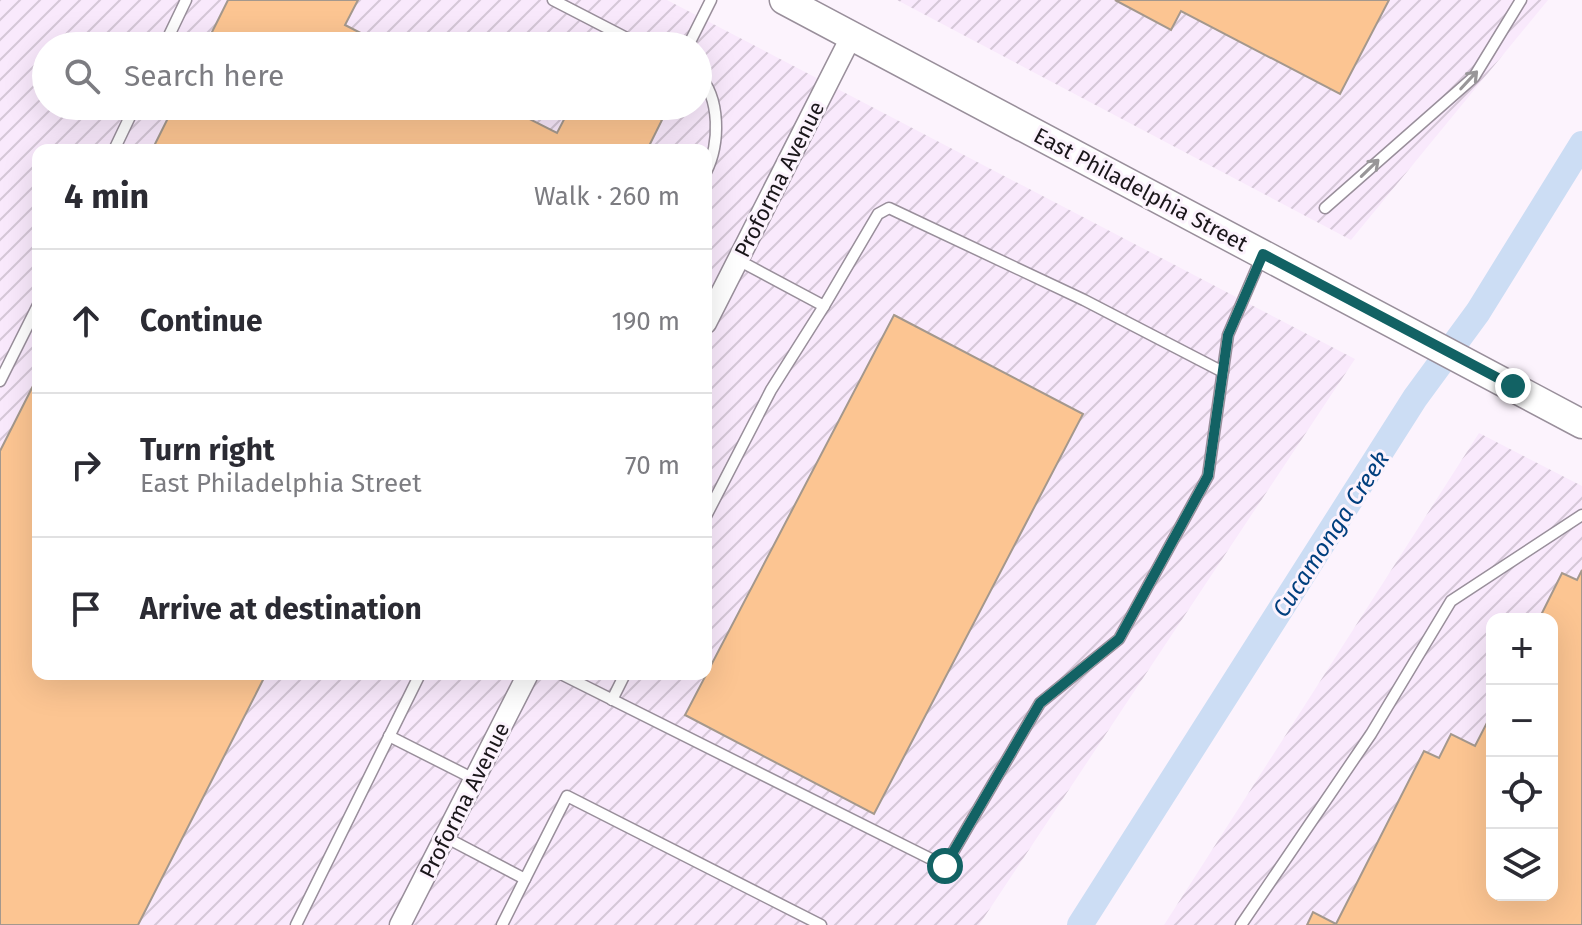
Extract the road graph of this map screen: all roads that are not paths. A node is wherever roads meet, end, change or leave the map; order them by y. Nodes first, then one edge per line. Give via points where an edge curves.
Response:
1 (186, 0) edge
2 (553, 0) edge
3 (711, 0) edge
4 (784, 0) edge
5 (1521, 0) edge
6 (171, 32) edge
7 (615, 32) edge
8 (695, 32) edge
9 (852, 35) junction
10 (712, 103) edge
11 (128, 120) edge
12 (117, 144) edge
13 (712, 161) edge
14 (1325, 208) dead end
15 (1263, 254) junction
16 (738, 260) junction
17 (824, 306) junction
18 (712, 311) edge
19 (32, 317) edge
20 (1223, 372) junction
21 (0, 381) edge
22 (1582, 424) edge
23 (712, 504) edge
24 (1582, 515) edge
25 (417, 680) edge
26 (525, 680) edge
27 (573, 680) edge
28 (622, 680) edge
29 (612, 700) junction
30 (389, 736) junction
31 (474, 779) junction
32 (445, 837) junction
33 (525, 879) junction
34 (296, 925) edge
35 (400, 925) edge
36 (502, 925) edge
37 (821, 925) edge
38 (1241, 925) edge

1 - 6 lane
2 - 7 lane
3 - 8 lane
4 - 9 street, East Philadelphia Street
14 -> 5 lane via 1474,77
9 - 15 street, East Philadelphia Street
9 - 16 street, Proforma Avenue
10 - 13 lane
11 - 12 lane
15 - 20 lane via 1228,335
15 - 22 street, East Philadelphia Street
16 - 17 lane
16 - 18 street, Proforma Avenue
17 - 20 lane via 878,214 889,208
17 - 23 lane via 771,390
19 - 21 lane
20 - 29 lane via 1208,476 1119,639 1040,703 945,866
24 - 38 lane via 1451,601 1371,734
25 - 30 lane
26 - 31 street, Proforma Avenue
27 - 29 lane
28 - 29 lane
30 - 31 lane
30 - 34 lane
31 - 32 street, Proforma Avenue
32 - 33 lane
32 - 35 street, Proforma Avenue
33 - 36 lane
33 - 37 lane via 567,796

